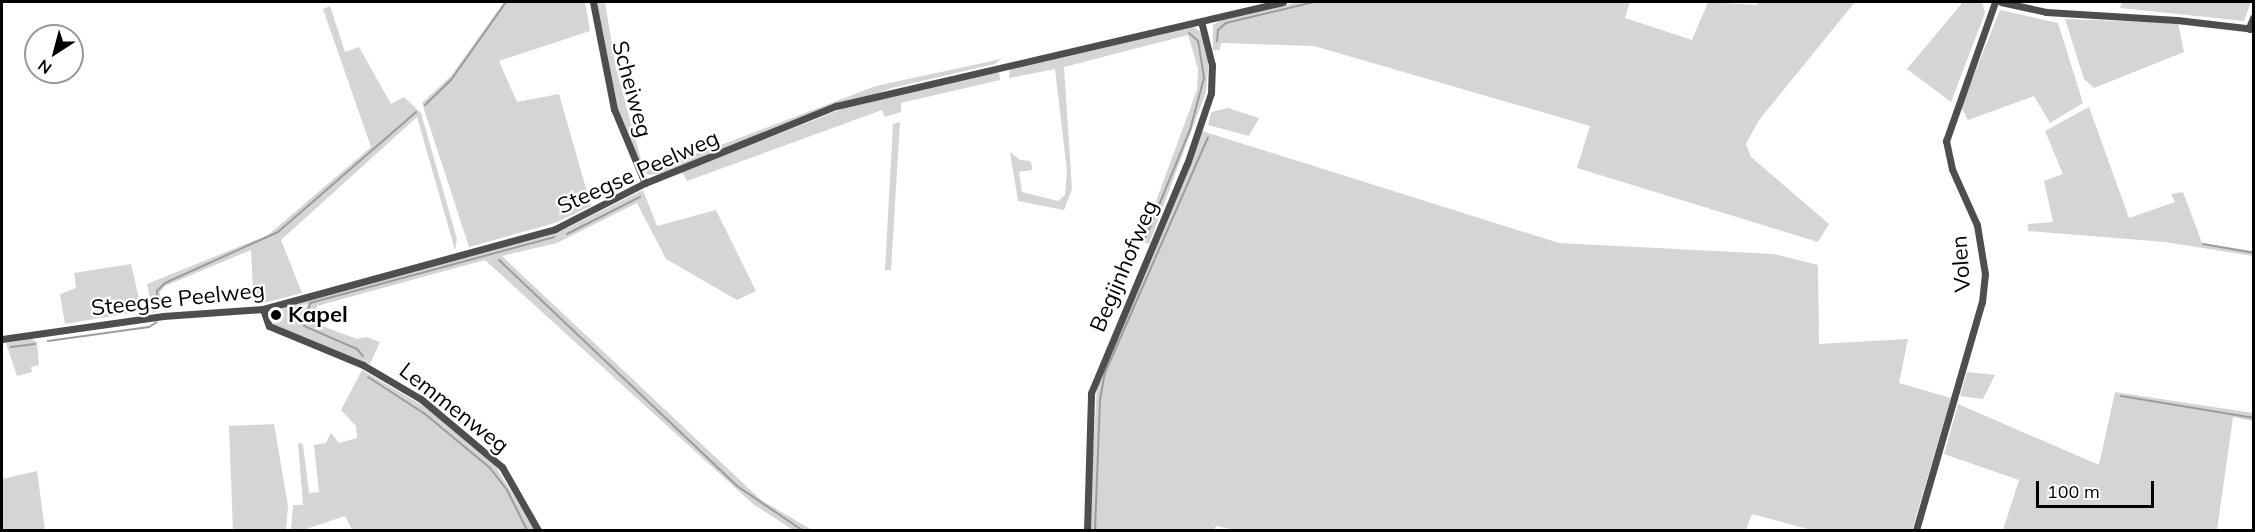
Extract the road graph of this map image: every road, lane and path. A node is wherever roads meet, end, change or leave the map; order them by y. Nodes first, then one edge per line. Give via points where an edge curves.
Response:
1 (593, 2) edge
2 (1283, 2) edge
3 (1995, 2) edge
4 (2001, 2) edge
5 (2253, 18) edge
6 (1201, 21) junction
7 (2252, 29) edge
8 (645, 183) junction
9 (263, 309) junction
10 (2, 339) edge
11 (538, 531) edge
12 (1088, 531) edge
13 (1916, 531) edge

1 - 8 street, Scheiweg via 614,109
2 - 6 street, Steegse Peelweg
3 - 13 street, Volen via 1946,141 1952,169 1977,225 1985,274 1982,302
4 - 7 street via 2046,12
5 - 7 street
6 - 8 street, Steegse Peelweg via 837,106
6 - 12 street, Begijnhofweg via 1212,65 1212,93 1187,164 1091,393
8 - 9 street, Steegse Peelweg via 555,229
9 - 10 street, Steegse Peelweg via 163,316
9 - 11 street, Lemmenweg via 269,326 363,365 421,399 502,468

